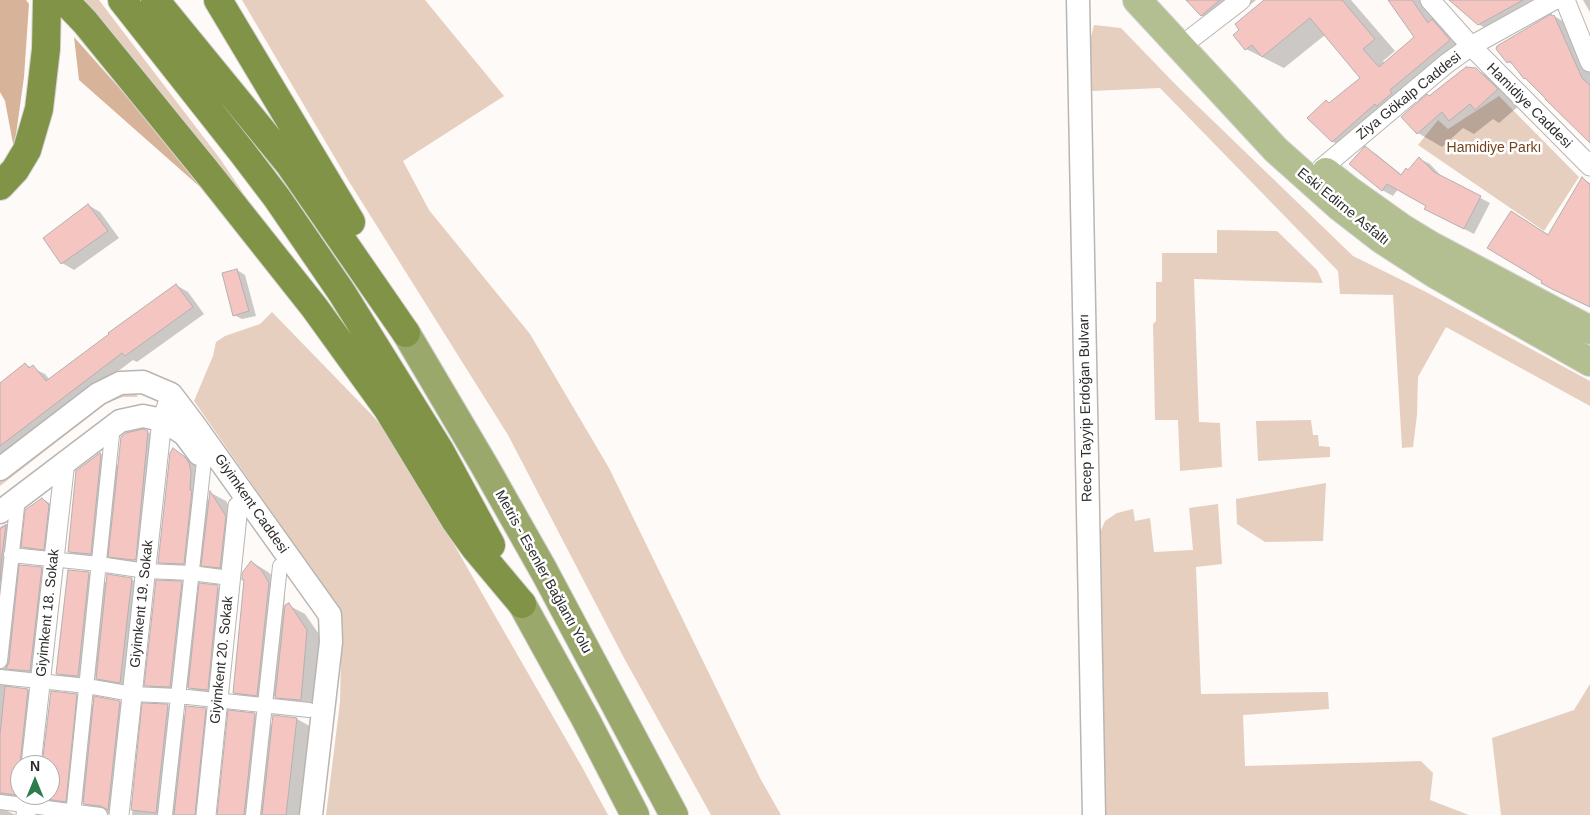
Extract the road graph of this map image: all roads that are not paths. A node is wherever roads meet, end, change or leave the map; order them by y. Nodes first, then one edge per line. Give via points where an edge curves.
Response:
1 (47, 0) edge
2 (64, 0) edge
3 (122, 0) edge
4 (155, 0) edge
5 (180, 0) edge
6 (218, 0) edge
7 (1137, 0) edge
8 (1158, 0) edge
9 (1241, 0) edge
10 (1430, 0) edge
11 (1554, 0) edge
12 (1565, 0) edge
13 (1083, 6) edge
14 (1193, 37) junction
15 (1470, 46) junction
16 (1590, 62) edge
17 (290, 165) junction
18 (1590, 166) edge
19 (1322, 168) junction
20 (0, 186) edge
21 (1551, 311) junction
22 (1518, 321) junction
23 (1590, 330) edge
24 (406, 332) junction
25 (1590, 362) edge
26 (171, 394) junction
27 (162, 420) junction
28 (114, 425) junction
29 (65, 461) junction
30 (204, 461) junction
31 (0, 469) edge
32 (18, 498) junction
33 (238, 506) junction
34 (0, 512) edge
35 (11, 555) junction
36 (54, 559) junction
37 (99, 564) junction
38 (280, 566) junction
39 (146, 571) junction
40 (191, 573) junction
41 (230, 578) junction
42 (522, 604) junction
43 (0, 661) edge
44 (0, 677) edge
45 (40, 681) junction
46 (87, 686) junction
47 (132, 694) junction
48 (178, 696) junction
49 (218, 700) junction
50 (265, 706) junction
51 (309, 710) junction
52 (32, 755) edge
53 (27, 805) edge
54 (74, 813) edge
55 (100, 815) edge
56 (119, 815) edge
57 (165, 815) edge
58 (206, 815) edge
59 (254, 815) edge
60 (298, 815) edge
61 (311, 815) edge
62 (636, 815) edge
63 (674, 815) edge
64 (1094, 815) edge

1 - 20 highway via 46,49 39,109 27,150
2 - 42 highway via 320,315 387,408 455,520
3 - 42 highway via 242,152 342,293 440,451
4 - 17 highway
5 - 17 highway via 260,113
6 - 24 highway via 372,256
7 - 22 main road, Eski Edirne Asfaltı via 1276,150 1341,208 1428,270
8 - 14 main road, Eski Edirne Asfaltı
9 - 14 street
10 - 15 street, Hamidiye Caddesi
11 - 15 street, Ziya Gökalp Caddesi
12 - 16 street
13 - 64 street, Recep Tayyip Erdoğan Bulvarı
14 - 19 main road, Eski Edirne Asfaltı
15 - 18 street, Hamidiye Caddesi
15 - 19 street, Ziya Gökalp Caddesi
17 - 24 highway
19 - 21 main road, Eski Edirne Asfaltı via 1402,228
21 - 22 main road via 1551,318 1543,325
21 - 23 main road, Eski Edirne Asfaltı
22 - 25 main road, Eski Edirne Asfaltı
24 - 63 highway, Metris - Esenler Bağlantı Yolu via 544,571
26 - 27 street, Giyimkent 19. Sokak
26 - 31 street, Giyimkent Caddesi via 142,382 120,383 98,394
26 - 61 street, Giyimkent Caddesi via 330,615 331,642
27 - 28 street, Giyimkent Caddesi via 142,416
27 - 30 street, Giyimkent Caddesi via 184,434
27 - 39 street, Giyimkent 19. Sokak
28 - 29 street, Giyimkent Caddesi
28 - 37 street
29 - 32 street, Giyimkent Caddesi
29 - 36 street, Giyimkent 18. Sokak
30 - 33 street, Giyimkent Caddesi
30 - 40 street
32 - 34 street, Giyimkent Caddesi
32 - 35 street
33 - 38 street, Giyimkent Caddesi
33 - 41 street, Giyimkent 20. Sokak
35 - 36 street
35 - 43 street
36 - 37 street
36 - 45 street, Giyimkent 18. Sokak
37 - 39 street
37 - 46 street
38 - 50 street
38 - 51 street, Giyimkent Caddesi via 316,622
39 - 40 street
39 - 47 street, Giyimkent 19. Sokak
40 - 41 street
40 - 48 street
41 - 49 street, Giyimkent 20. Sokak
42 - 62 highway
44 - 45 street
45 - 46 street
45 - 52 street, Giyimkent 18. Sokak
46 - 47 street
46 - 54 street
47 - 48 street
47 - 56 street, Giyimkent 19. Sokak
48 - 49 street
48 - 57 street
49 - 50 street
49 - 58 street, Giyimkent 20. Sokak
50 - 51 street
50 - 59 street
51 - 60 street, Giyimkent Caddesi
53 - 54 street
54 - 55 street

